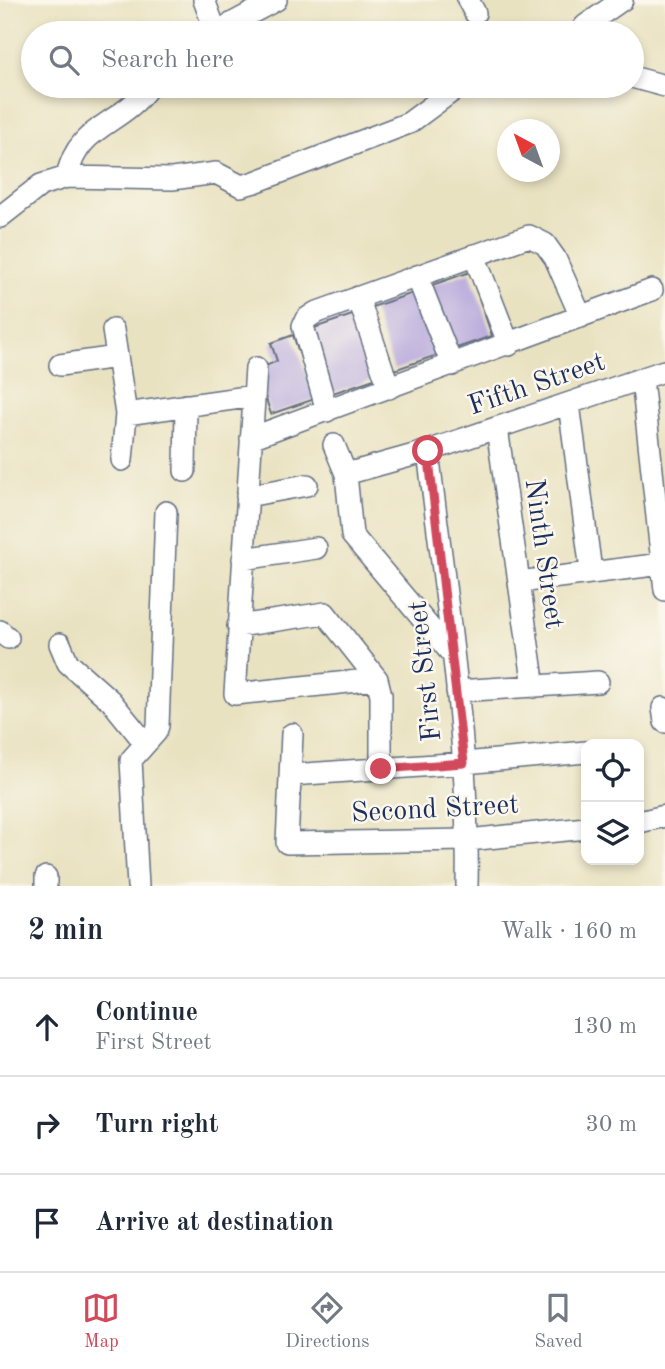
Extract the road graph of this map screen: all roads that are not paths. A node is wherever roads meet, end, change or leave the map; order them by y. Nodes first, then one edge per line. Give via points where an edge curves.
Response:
1 (204, 0) edge
2 (276, 0) edge
3 (622, 0) edge
4 (211, 21) edge
5 (237, 21) edge
6 (592, 21) edge
7 (644, 80) edge
8 (665, 86) edge
9 (141, 98) edge
10 (444, 98) edge
11 (67, 177) junction
12 (0, 217) edge
13 (474, 255) junction
14 (417, 276) junction
15 (652, 290) dead end
16 (358, 297) junction
17 (581, 317) junction
18 (113, 330) dead end
19 (509, 345) junction
20 (117, 357) junction
21 (60, 365) dead end
22 (452, 365) junction
23 (256, 368) dead end
24 (664, 371) edge
25 (642, 379) junction
26 (389, 388) junction
27 (254, 396) junction
28 (569, 404) junction
29 (187, 405) junction
30 (327, 411) junction
31 (125, 414) junction
32 (497, 428) junction
33 (251, 438) junction
34 (334, 445) dead end
35 (428, 451) junction
36 (122, 460) dead end
37 (185, 471) dead end
38 (346, 474) junction
39 (307, 485) dead end
40 (247, 496) junction
41 (166, 512) dead end
42 (316, 548) dead end
43 (243, 559) junction
44 (662, 564) junction
45 (591, 571) junction
46 (519, 582) junction
47 (665, 590) edge
48 (238, 626) junction
49 (60, 644) dead end
50 (452, 654) junction
51 (377, 679) junction
52 (598, 682) dead end
53 (534, 687) junction
54 (457, 691) junction
55 (292, 734) dead end
56 (145, 743) junction
57 (581, 752) edge
58 (464, 763) junction
59 (381, 769) junction
60 (292, 775) junction
61 (665, 816) edge
62 (644, 821) edge
63 (581, 829) edge
64 (468, 840) junction
65 (138, 886) edge
66 (467, 886) edge

1 - 4 street
2 - 5 street
3 - 6 street
7 - 8 street
9 - 11 street via 84,140 70,160
10 - 11 street via 410,123 241,186 216,173 172,179
11 - 12 street via 41,185
13 - 14 street
13 - 17 street via 529,236 545,244
13 - 19 street
14 - 16 street
14 - 22 street
15 - 17 street
16 - 26 street
16 - 30 street via 315,313 303,326
17 - 19 street
18 - 20 street
19 - 22 street
20 - 21 street
20 - 31 street
22 - 26 street
23 - 27 street
24 - 25 street, Fifth Street
25 - 28 street, Fifth Street
25 - 44 street
26 - 30 street
27 - 29 street
27 - 33 street
28 - 32 street, Fifth Street
28 - 45 street
29 - 31 street
29 - 37 street
30 - 33 street
31 - 36 street
32 - 35 street, Fifth Street
32 - 46 street, Ninth Street
33 - 40 street
34 - 38 street
35 - 38 street, Fifth Street
35 - 50 street, First Street
38 - 50 street via 352,535
39 - 40 street
40 - 43 street
41 - 56 street via 158,726
42 - 43 street
43 - 48 street
44 - 45 street
44 - 47 street
45 - 46 street
46 - 53 street, Ninth Street
48 - 51 street via 325,613
48 - 51 street via 235,694
49 - 56 street via 68,663 111,701
50 - 54 street, First Street
51 - 59 street
52 - 53 street
53 - 54 street
54 - 58 street, First Street
55 - 60 street
56 - 65 street via 131,760
57 - 58 street
58 - 59 street
58 - 64 street, First Street
59 - 60 street
60 - 64 street, Second Street via 287,844
61 - 62 street
63 - 64 street, Second Street
64 - 66 street, First Street

